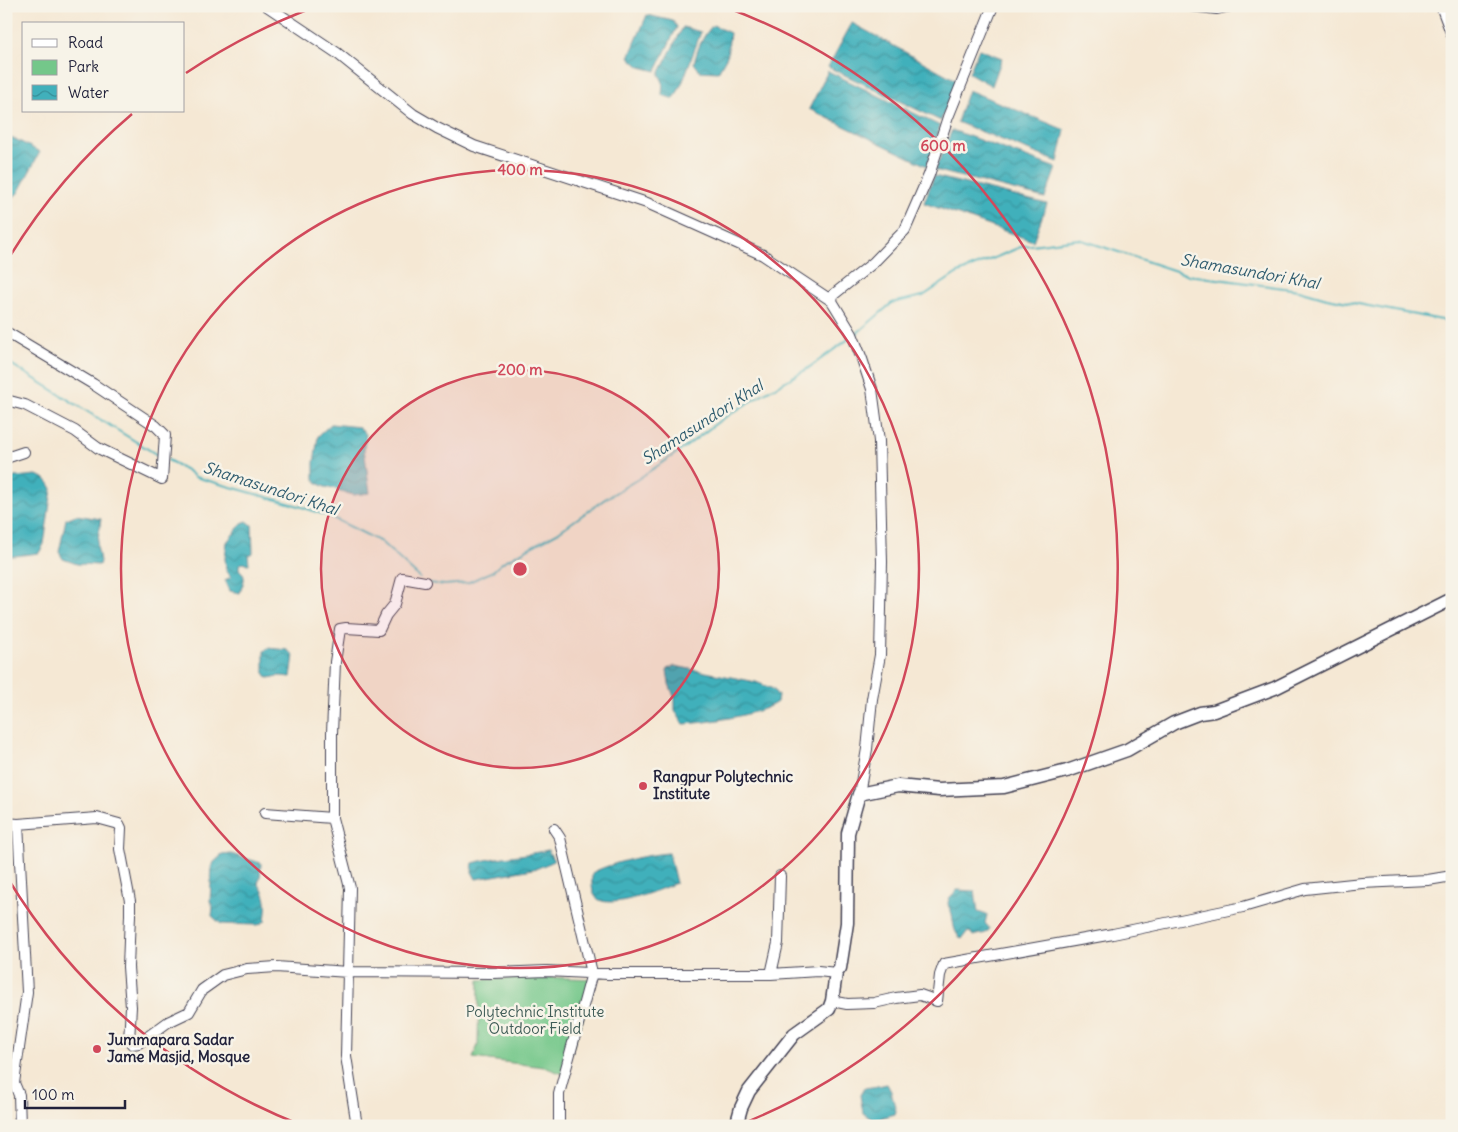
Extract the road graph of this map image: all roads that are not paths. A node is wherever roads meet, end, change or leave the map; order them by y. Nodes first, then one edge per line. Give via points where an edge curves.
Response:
1 (267, 6) edge
2 (993, 6) edge
3 (1190, 6) edge
4 (1231, 6) edge
5 (1441, 6) edge
6 (1452, 35) edge
7 (832, 301) junction
8 (6, 332) edge
9 (6, 400) edge
10 (24, 452) dead end
11 (6, 458) edge
12 (425, 582) dead end
13 (1452, 599) edge
14 (859, 794) junction
15 (265, 813) dead end
16 (332, 818) junction
17 (6, 824) edge
18 (18, 824) junction
19 (554, 829) dead end
20 (780, 876) dead end
21 (1452, 876) edge
22 (348, 972) junction
23 (592, 973) junction
24 (836, 973) junction
25 (771, 974) junction
26 (832, 1001) junction
27 (20, 1126) edge
28 (356, 1126) edge
29 (559, 1126) edge
30 (736, 1126) edge

1 - 7 street via 337,53 413,114 437,128 474,146 647,203 763,255
2 - 7 street via 905,230 873,263 833,295
3 - 4 street via 1217,9
5 - 6 street
7 - 14 street via 853,338 872,389 879,441 880,654
8 - 9 street via 156,426 165,435 162,479 98,448 75,431 25,405
10 - 11 street
12 - 16 street via 402,578 395,604 379,630 340,629 335,662
13 - 14 main road via 1275,688 1174,723 1127,750 1067,771 1004,787 939,790 898,786
14 - 24 main road via 848,833 847,923 840,968
15 - 16 street
16 - 22 street via 350,888
17 - 18 street
18 - 22 street via 97,818 119,824 120,849 130,901 129,1040 132,1044 139,1043 168,1022 189,1012 202,990 223,975 276,967
18 - 27 street via 27,992 14,1083
19 - 23 street via 560,838
20 - 25 street via 778,943
21 - 26 street via 1305,889 1243,907 944,964 937,1001 920,995 874,1003
22 - 23 street
22 - 28 street via 346,1056
23 - 25 street
23 - 29 street via 559,1094
24 - 25 street
24 - 26 main road
26 - 30 main road via 829,1009 794,1034 749,1091 740,1108

